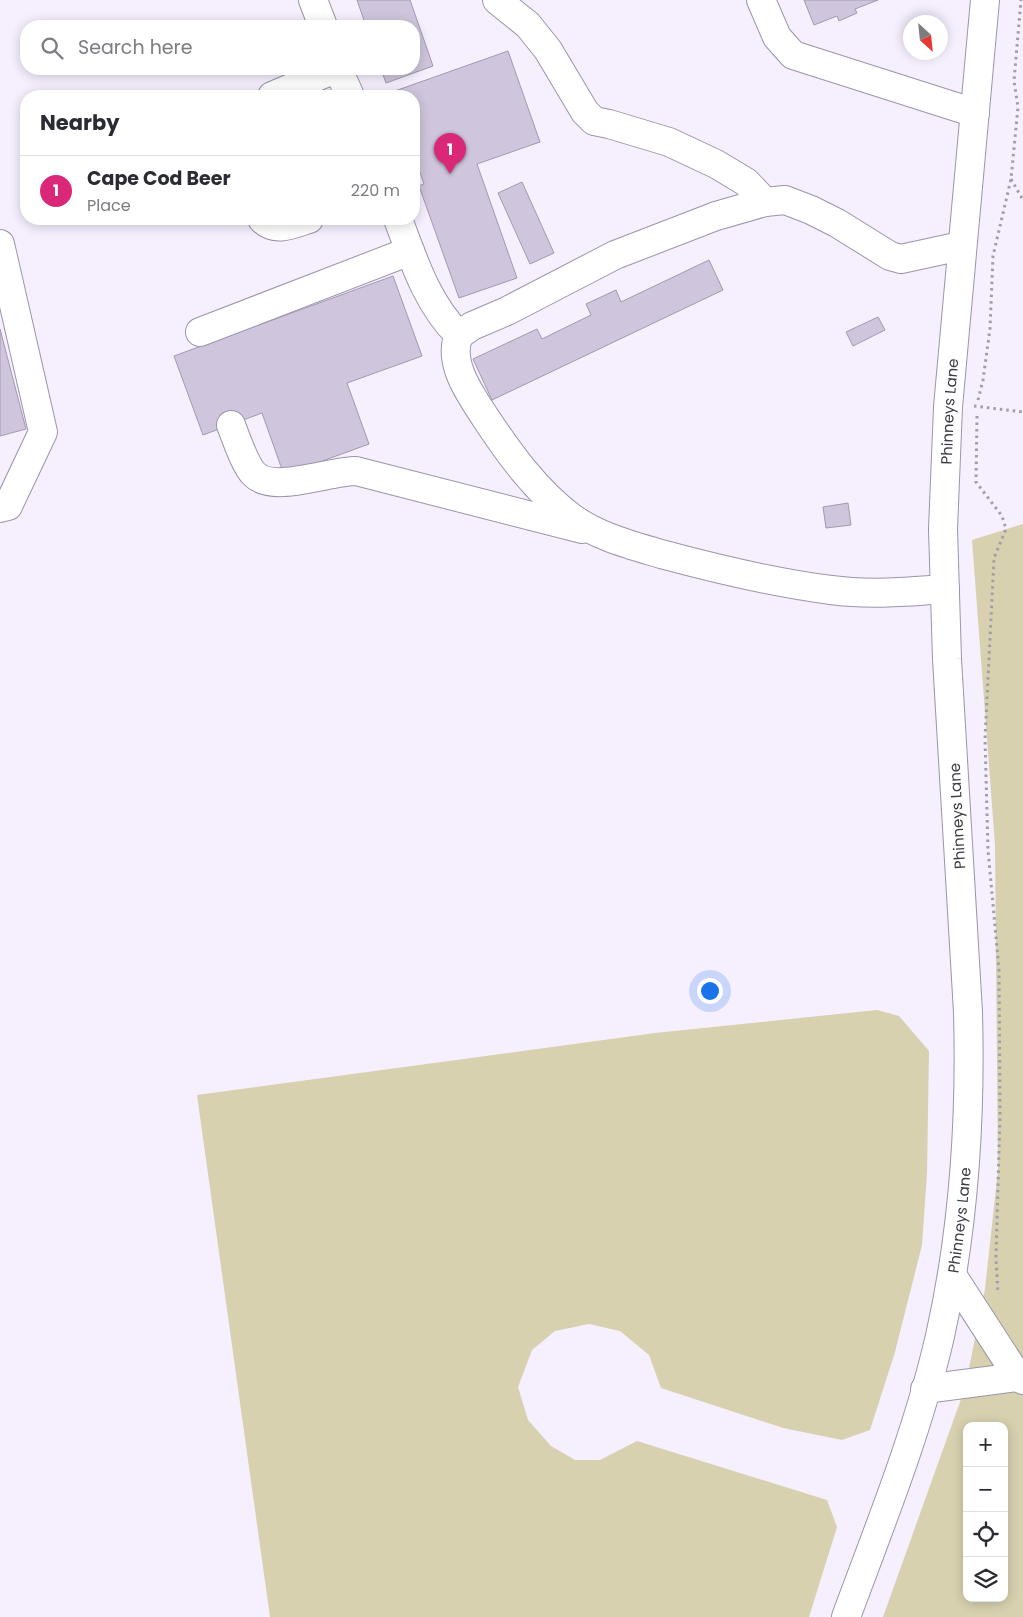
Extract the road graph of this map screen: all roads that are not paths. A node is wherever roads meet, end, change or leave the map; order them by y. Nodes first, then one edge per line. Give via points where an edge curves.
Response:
1 (313, 0) edge
2 (497, 0) edge
3 (761, 0) edge
4 (985, 0) edge
5 (321, 20) edge
6 (323, 75) edge
7 (340, 75) edge
8 (286, 90) edge
9 (347, 90) edge
10 (975, 113) junction
11 (765, 202) junction
12 (270, 225) edge
13 (291, 225) edge
14 (400, 225) edge
15 (0, 244) edge
16 (962, 246) junction
17 (410, 251) junction
18 (200, 332) dead end
19 (459, 334) junction
20 (231, 425) dead end
21 (0, 508) edge
22 (603, 534) junction
23 (944, 589) junction
24 (952, 1275) junction
25 (1020, 1378) edge
26 (925, 1389) junction
27 (846, 1617) edge

1 - 5 main road
2 - 11 main road via 528,25 594,121 669,142 716,164 746,182
3 - 10 main road via 776,37 793,55
4 - 10 main road, Phinneys Lane
6 - 8 main road
7 - 9 main road
10 - 16 main road, Phinneys Lane
11 - 16 main road via 785,200 811,210 896,258 917,257
11 - 19 main road via 716,216 615,255
12 - 13 main road
14 - 17 main road
15 - 21 main road via 43,432 8,506
16 - 23 main road, Phinneys Lane via 948,407
17 - 18 main road
17 - 19 main road via 436,308
19 - 22 main road via 454,355 460,372 498,436 545,494 572,518
20 - 22 main road via 253,474 263,481 296,482 323,474 356,470
22 - 23 main road via 707,566 832,590 900,592
23 - 24 main road, Phinneys Lane via 969,1061 966,1162
24 - 25 main road
24 - 26 main road, Phinneys Lane
25 - 26 main road
26 - 27 main road, Phinneys Lane

